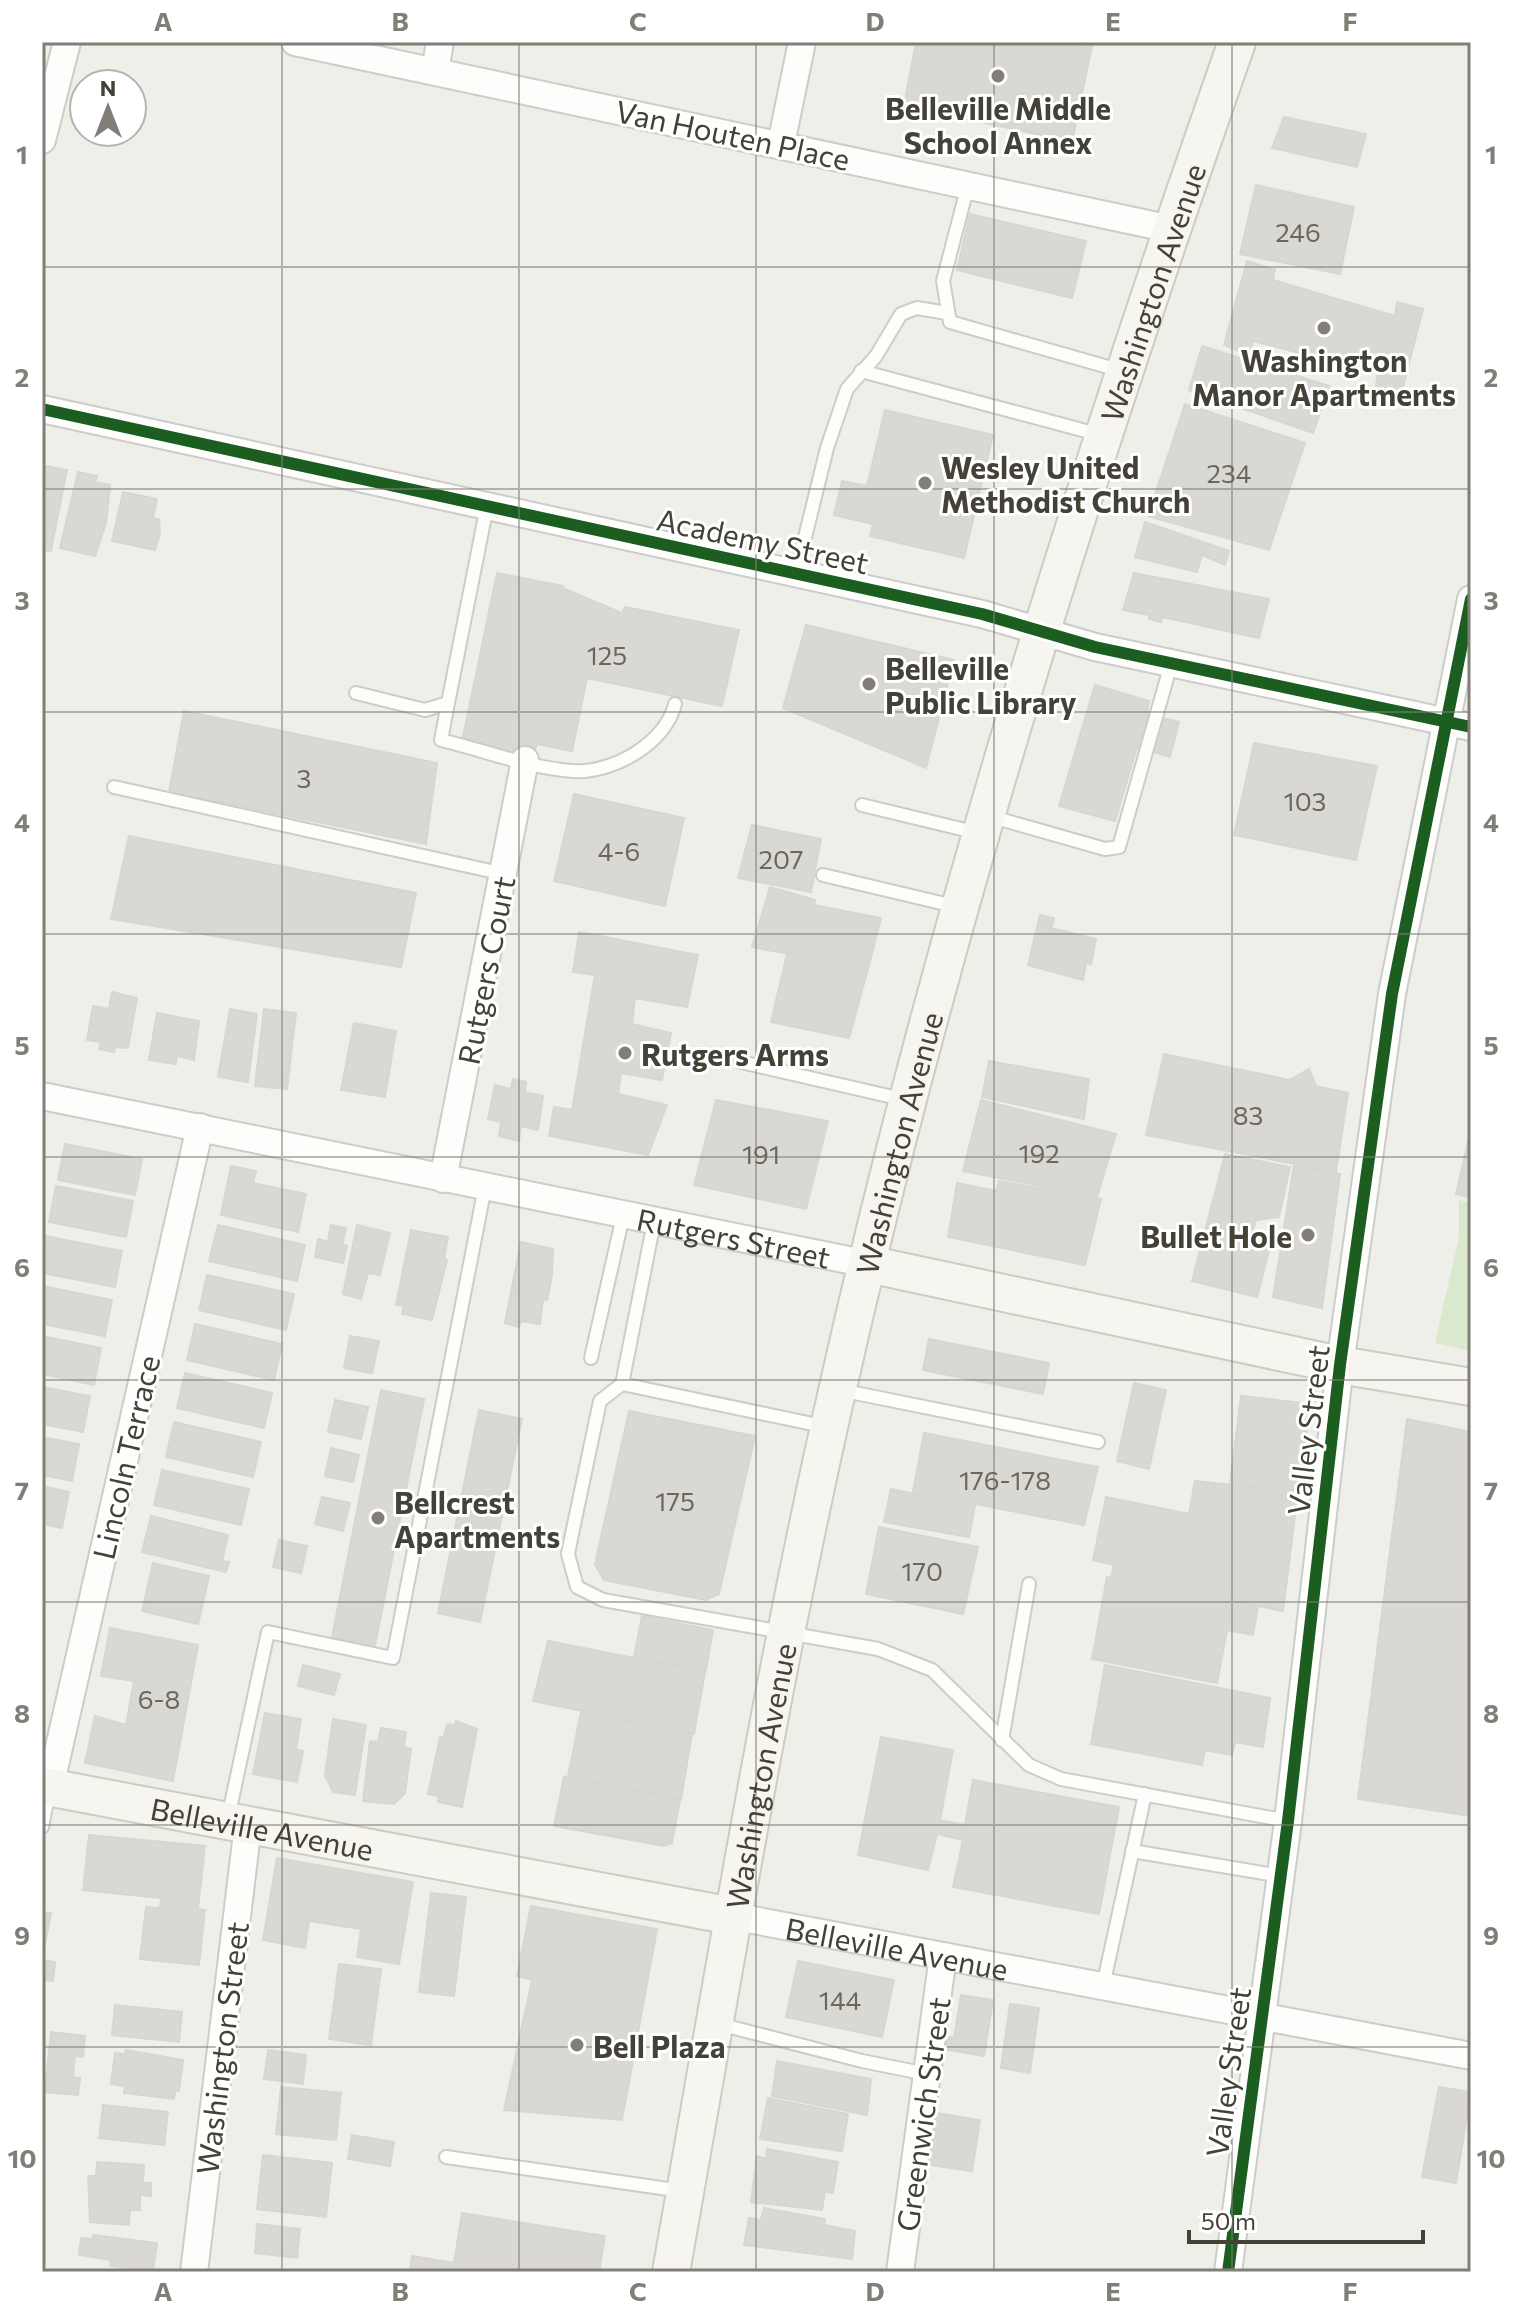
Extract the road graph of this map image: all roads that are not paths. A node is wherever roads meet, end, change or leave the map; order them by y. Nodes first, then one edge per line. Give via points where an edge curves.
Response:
1 (67, 42) edge
2 (295, 42) edge
3 (440, 42) edge
4 (802, 42) edge
5 (1237, 42) edge
6 (435, 71) junction
7 (42, 140) edge
8 (781, 144) junction
9 (968, 185) junction
10 (1171, 229) junction
11 (947, 313) junction
12 (861, 371) junction
13 (1122, 371) junction
14 (42, 409) edge
15 (1101, 435) junction
16 (487, 506) junction
17 (796, 574) junction
18 (1471, 599) edge
19 (1040, 631) junction
20 (1171, 664) junction
21 (356, 693) dead end
22 (448, 703) junction
23 (675, 704) dead end
24 (1445, 721) junction
25 (1471, 727) edge
26 (525, 760) junction
27 (114, 787) dead end
28 (862, 805) dead end
29 (984, 824) junction
30 (504, 874) junction
31 (823, 875) dead end
32 (961, 908) junction
33 (741, 1062) dead end
34 (42, 1096) edge
35 (909, 1101) junction
36 (200, 1127) junction
37 (443, 1179) junction
38 (485, 1187) junction
39 (623, 1216) junction
40 (654, 1222) junction
41 (868, 1264) junction
42 (591, 1358) dead end
43 (1340, 1365) junction
44 (622, 1384) junction
45 (1471, 1387) edge
46 (837, 1390) junction
47 (829, 1428) junction
48 (1098, 1442) dead end
49 (1029, 1584) dead end
50 (785, 1631) junction
51 (1002, 1740) junction
52 (46, 1787) edge
53 (1145, 1794) junction
54 (1288, 1821) junction
55 (238, 1823) junction
56 (42, 1827) edge
57 (1132, 1851) junction
58 (1281, 1876) junction
59 (732, 1916) junction
60 (943, 1956) junction
61 (1103, 1986) junction
62 (1261, 2015) junction
63 (716, 2023) junction
64 (1471, 2056) edge
65 (927, 2074) junction
66 (446, 2157) dead end
67 (686, 2191) junction
68 (194, 2272) edge
69 (671, 2272) edge
70 (900, 2272) edge
71 (1228, 2272) edge

1 - 7 street
2 - 6 street, Van Houten Place
3 - 6 street
4 - 8 street
5 - 10 main road, Washington Avenue
6 - 8 street, Van Houten Place
8 - 9 street, Van Houten Place
9 - 10 street, Van Houten Place
9 - 11 lane via 943,281
10 - 13 main road, Washington Avenue
11 - 12 lane via 917,308 901,314
11 - 13 lane via 950,322
12 - 15 lane
12 - 17 lane via 847,389 827,448
13 - 15 main road, Washington Avenue
14 - 16 street, Academy Street
15 - 19 main road, Washington Avenue
16 - 17 street, Academy Street
16 - 22 lane
17 - 19 street, Academy Street
18 - 24 street, Valley Street
19 - 20 street, Academy Street
19 - 29 main road, Washington Avenue
20 - 24 street, Academy Street
20 - 29 lane via 1119,847 1105,849
21 - 22 lane via 425,710
22 - 26 lane via 441,740
23 - 26 lane via 653,743 625,759 576,771
24 - 25 street, Academy Street
24 - 43 street, Valley Street via 1392,994
26 - 30 street, Rutgers Court
27 - 30 lane
28 - 29 lane
29 - 32 main road, Washington Avenue
30 - 37 street, Rutgers Court
31 - 32 lane
32 - 35 main road, Washington Avenue
33 - 35 lane
34 - 36 street, Rutgers Street
35 - 41 main road, Washington Avenue
36 - 37 street, Rutgers Street
36 - 52 street, Lincoln Terrace
37 - 38 street, Rutgers Street
38 - 39 street, Rutgers Street
38 - 55 lane via 393,1658 268,1632
39 - 40 street, Rutgers Street
39 - 42 lane
40 - 41 street, Rutgers Street
40 - 44 lane
41 - 43 main road, Rutgers Street
41 - 46 main road, Washington Avenue
43 - 45 main road, Rutgers Street
43 - 54 street, Valley Street
44 - 47 lane
44 - 50 lane via 600,1401 568,1554 577,1587 603,1600
46 - 47 main road, Washington Avenue
46 - 48 lane
47 - 50 main road, Washington Avenue
49 - 51 lane
50 - 51 lane via 878,1649 932,1670
50 - 59 main road, Washington Avenue
51 - 53 lane via 1029,1765 1061,1779
52 - 55 main road, Belleville Avenue
52 - 56 lane
53 - 54 lane
53 - 57 lane
54 - 58 street, Valley Street
55 - 59 main road, Belleville Avenue
55 - 68 street, Washington Street
57 - 58 lane
57 - 61 lane
58 - 62 street, Valley Street
59 - 60 street, Belleville Avenue
59 - 63 main road, Washington Avenue
60 - 61 street, Belleville Avenue
60 - 65 street, Greenwich Street
61 - 62 street, Belleville Avenue
62 - 64 street, Belleville Avenue
62 - 71 street, Valley Street
63 - 65 lane
63 - 67 main road, Washington Avenue
65 - 70 street, Greenwich Street
66 - 67 lane
67 - 69 main road, Washington Avenue

